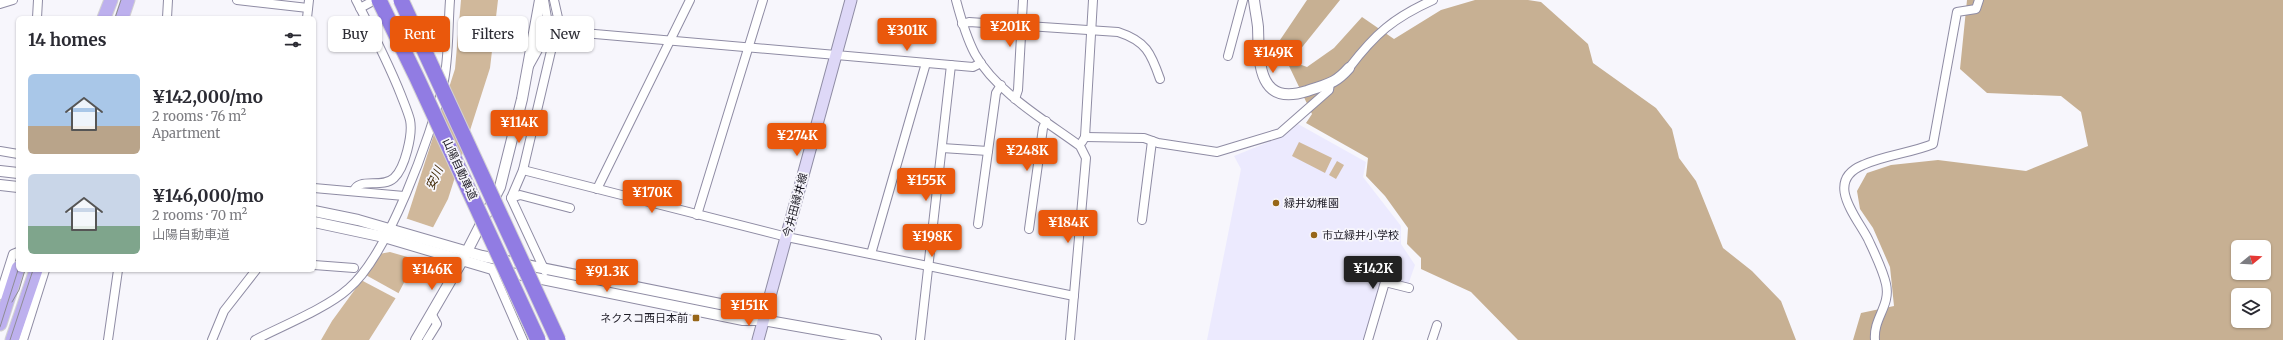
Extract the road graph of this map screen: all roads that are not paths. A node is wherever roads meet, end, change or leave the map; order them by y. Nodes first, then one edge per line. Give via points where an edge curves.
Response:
1 (14, 0) edge
2 (38, 0) edge
3 (111, 0) edge
4 (128, 0) edge
5 (168, 0) edge
6 (237, 0) edge
7 (375, 0) edge
8 (379, 0) edge
9 (401, 0) edge
10 (450, 0) edge
11 (540, 0) edge
12 (544, 0) edge
13 (554, 0) edge
14 (690, 0) edge
15 (763, 0) edge
16 (851, 0) edge
17 (956, 0) edge
18 (1023, 0) edge
19 (1094, 0) edge
20 (1243, 0) edge
21 (1252, 0) edge
22 (1433, 0) edge
23 (1979, 0) edge
24 (0, 4) edge
25 (309, 4) edge
26 (358, 4) edge
27 (36, 16) edge
28 (105, 16) edge
29 (123, 16) edge
30 (167, 16) edge
31 (307, 16) edge
32 (547, 16) edge
33 (558, 16) edge
34 (962, 24) junction
35 (1022, 26) junction
36 (1092, 31) junction
37 (594, 34) edge
38 (670, 41) junction
39 (749, 48) junction
40 (537, 52) edge
41 (551, 52) edge
42 (836, 56) junction
43 (1228, 56) dead end
44 (981, 63) junction
45 (926, 64) junction
46 (951, 65) junction
47 (528, 67) junction
48 (1349, 68) joint
49 (1160, 79) dead end
50 (1330, 83) junction
51 (1001, 85) junction
52 (1015, 98) junction
53 (1046, 121) junction
54 (1085, 137) junction
55 (1152, 141) junction
56 (1080, 146) junction
57 (942, 148) junction
58 (0, 151) edge
59 (988, 152) junction
60 (16, 154) edge
61 (523, 170) junction
62 (0, 171) edge
63 (16, 173) edge
64 (0, 185) edge
65 (16, 187) edge
66 (316, 188) edge
67 (597, 189) junction
68 (354, 191) junction
69 (404, 196) junction
70 (511, 198) junction
71 (570, 208) dead end
72 (316, 212) edge
73 (697, 215) junction
74 (1142, 220) dead end
75 (316, 222) edge
76 (978, 224) dead end
77 (1029, 229) dead end
78 (388, 233) junction
79 (786, 237) junction
80 (16, 253) edge
81 (871, 254) junction
82 (460, 256) junction
83 (15, 263) edge
84 (316, 265) edge
85 (929, 267) junction
86 (354, 268) dead end
87 (492, 269) junction
88 (544, 269) junction
89 (35, 272) edge
90 (44, 272) edge
91 (118, 272) edge
92 (254, 272) edge
93 (545, 280) junction
94 (1408, 288) dead end
95 (0, 295) edge
96 (1074, 296) junction
97 (432, 315) junction
98 (763, 320) junction
99 (0, 324) edge
100 (1437, 325) dead end
101 (12, 340) edge
102 (23, 340) edge
103 (108, 340) edge
104 (212, 340) edge
105 (255, 340) edge
106 (416, 340) edge
107 (427, 340) edge
108 (523, 340) edge
109 (538, 340) edge
110 (558, 340) edge
111 (758, 340) edge
112 (876, 340) edge
113 (920, 340) edge
114 (1070, 340) edge
115 (1368, 340) edge
116 (1432, 340) edge
117 (1875, 340) edge

1 - 24 street
2 - 27 street
3 - 28 main road
4 - 29 main road
5 - 30 street
6 - 25 street
7 - 26 street
8 - 109 highway, 山陽自動車道, bridge
9 - 110 highway, 山陽自動車道, bridge
10 - 69 street via 443,84 421,154
11 - 47 street
12 - 32 street
13 - 33 street
14 - 38 street
15 - 39 street
16 - 42 main road, 今井田緑井線
17 - 34 street
18 - 35 street
19 - 36 street
20 - 43 street
21 - 50 street via 1258,26 1259,63 1264,82 1272,90 1286,93 1302,92
22 - 48 street via 1395,20 1370,40
23 - 117 street via 1976,9 1957,12 1933,144 1864,164 1851,171 1846,182 1844,198 1868,239 1886,285 1884,307 1874,329
25 - 31 street
26 - 68 street via 393,76 410,120 412,134 403,163 395,177 386,184 360,183
34 - 35 street via 969,22
34 - 44 street
35 - 36 street
35 - 52 street
36 - 49 street via 1126,35 1148,49
36 - 54 street
37 - 38 street
38 - 39 street
38 - 67 street
39 - 42 street
39 - 73 street
40 - 47 street
41 - 61 street
42 - 45 street
42 - 79 main road, 今井田緑井線
44 - 46 street via 973,67
44 - 51 street
45 - 46 street
45 - 81 street
46 - 57 street
47 - 82 street via 500,187
48 - 50 street via 1338,80
50 - 55 street via 1329,90 1280,133 1217,152
51 - 52 street
51 - 59 street via 996,93
52 - 53 street
53 - 56 street
53 - 77 street
54 - 55 street via 1144,138
54 - 56 street
55 - 74 street
56 - 96 street via 1086,158
57 - 59 street
57 - 85 street
58 - 60 street
59 - 76 street
61 - 67 street
61 - 70 street
62 - 63 street
64 - 65 street
66 - 68 street
67 - 73 street
68 - 69 street
69 - 78 street
70 - 71 street via 520,196
70 - 88 street
72 - 78 street via 358,220
73 - 79 street
75 - 78 street
78 - 82 street
78 - 105 street via 372,262 348,290
79 - 81 street
79 - 98 main road, 今井田緑井線
80 - 83 street via 13,254
81 - 85 street
82 - 87 street
82 - 88 street
82 - 97 street
83 - 95 street
83 - 99 main road
84 - 86 street
85 - 96 street
85 - 113 street
87 - 93 street
87 - 108 street
88 - 93 street
88 - 98 street via 745,309
89 - 101 main road
90 - 102 street
91 - 103 street
92 - 104 street via 224,311
93 - 98 street via 743,320
94 - 115 street via 1386,282
96 - 114 street
97 - 106 street
97 - 107 street via 437,324
98 - 111 main road, 今井田緑井線
98 - 112 street
100 - 116 street

